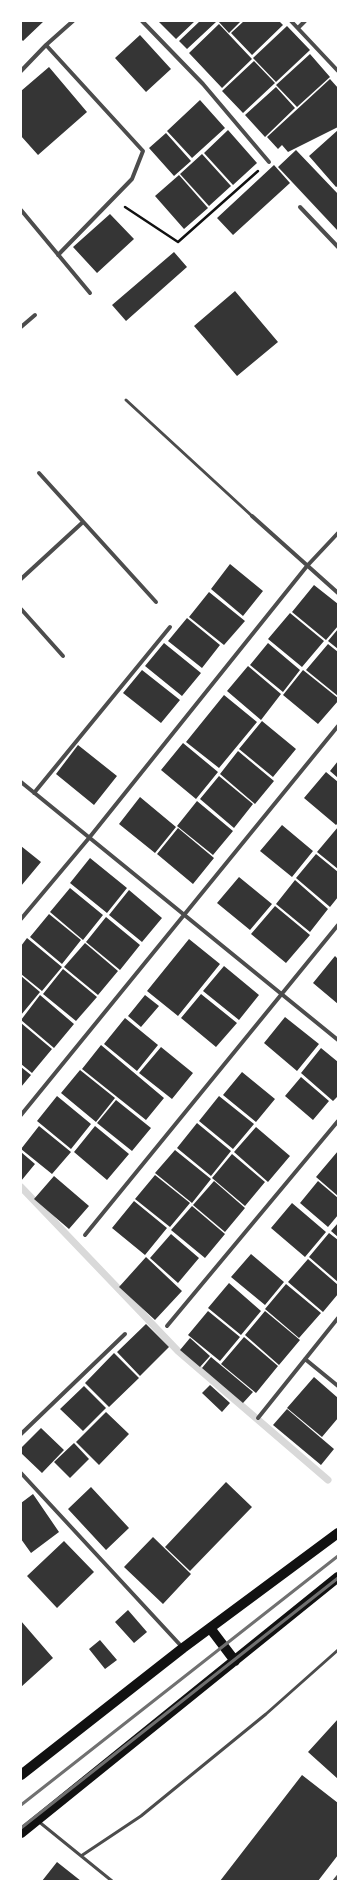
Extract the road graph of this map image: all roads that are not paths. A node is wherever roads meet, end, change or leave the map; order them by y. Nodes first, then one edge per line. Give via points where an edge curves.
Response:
1 (73, 21) edge
2 (142, 21) edge
3 (291, 21) edge
4 (305, 21) edge
5 (298, 28) junction
6 (46, 45) junction
7 (21, 71) edge
8 (338, 71) edge
9 (269, 162) road end
10 (300, 207) dead end
11 (21, 210) edge
12 (338, 247) edge
13 (58, 255) junction
14 (90, 293) dead end
15 (35, 315) dead end
16 (21, 327) edge
17 (126, 400) dead end
18 (39, 473) dead end
19 (252, 516) joint
20 (83, 522) junction
21 (338, 533) edge
22 (307, 566) junction
23 (21, 579) edge
24 (338, 593) edge
25 (156, 602) dead end
26 (21, 608) edge
27 (170, 627) dead end
28 (63, 656) dead end
29 (338, 726) edge
30 (21, 782) edge
31 (34, 793) junction
32 (89, 838) junction
33 (184, 915) junction
34 (21, 920) edge
35 (338, 925) edge
36 (282, 994) junction
37 (338, 1040) edge
38 (21, 1115) edge
39 (338, 1121) edge
40 (85, 1235) dead end
41 (338, 1318) edge
42 (167, 1326) dead end
43 (125, 1334) dead end
44 (305, 1359) junction
45 (338, 1386) edge
46 (258, 1418) dead end
47 (21, 1434) edge
48 (21, 1473) edge
49 (338, 1532) edge
50 (338, 1577) edge
51 (210, 1628) junction
52 (183, 1648) junction
53 (338, 1650) edge
54 (235, 1661) junction
55 (21, 1775) edge
56 (37, 1820) junction
57 (21, 1833) edge
58 (81, 1856) junction
59 (338, 1876) edge
60 (112, 1881) edge
61 (334, 1881) edge

1 - 6 street
2 - 9 street via 203,84
3 - 5 street
4 - 5 street
5 - 8 street
6 - 7 street
6 - 13 street via 143,151 132,179
10 - 12 street
11 - 13 street
13 - 14 street
15 - 16 street
17 - 19 lane
18 - 20 street
19 - 22 street
20 - 23 street
20 - 25 street
21 - 22 street
22 - 24 street
22 - 32 street
26 - 28 street
27 - 31 street
29 - 33 street
30 - 31 street
31 - 32 street
32 - 33 street
32 - 34 street
33 - 36 street
33 - 38 street
35 - 36 street
36 - 37 street
36 - 40 street
39 - 42 street
41 - 44 street
43 - 47 street
44 - 45 street
44 - 46 street
48 - 52 street
49 - 51 main road
50 - 54 main road
51 - 52 main road
51 - 54 main road
52 - 55 main road
53 - 58 lane via 266,1714 141,1816
54 - 56 main road
56 - 57 main road
56 - 58 lane
58 - 60 lane
59 - 61 lane

